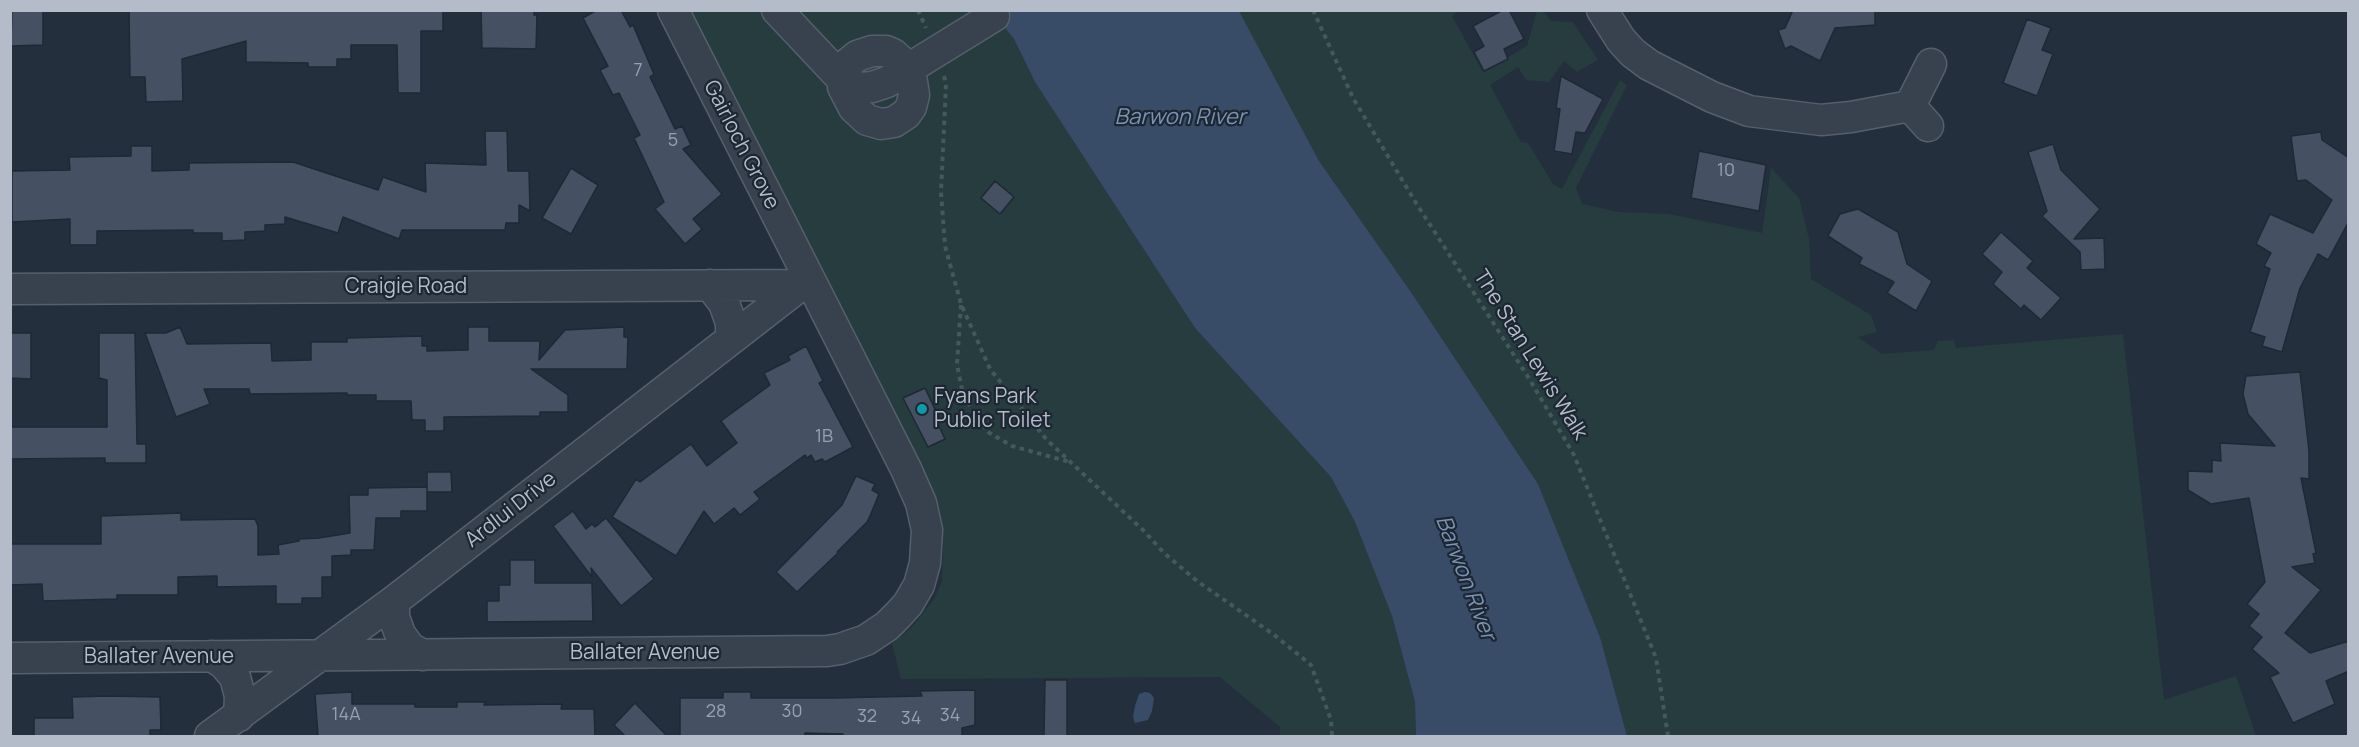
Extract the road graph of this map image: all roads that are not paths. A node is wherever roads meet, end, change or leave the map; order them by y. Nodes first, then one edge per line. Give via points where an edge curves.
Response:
1 (673, 10) edge
2 (777, 10) edge
3 (1602, 10) edge
4 (994, 16) dead end
5 (1931, 64) dead end
6 (907, 70) junction
7 (842, 79) junction
8 (805, 282) junction
9 (710, 285) junction
10 (10, 289) edge
11 (731, 339) junction
12 (394, 600) junction
13 (423, 655) junction
14 (212, 656) junction
15 (321, 656) junction
16 (10, 658) edge
17 (239, 716) junction
18 (210, 736) edge

1 - 8 street, Gairloch Grove
2 - 7 street
3 - 5 street via 1621,40 1649,65 1749,111 1821,120 1919,116
4 - 6 street
6 - 7 street via 872,87 856,87
6 - 7 street via 914,89 911,107 900,119 888,123 871,122 857,112
8 - 9 street, Craigie Road
8 - 11 street, Ardlui Drive
8 - 13 street, Ballater Avenue via 921,503 927,530 926,556 919,585 898,615 866,640 827,651
9 - 10 street, Craigie Road
9 - 11 street via 726,307
11 - 12 street, Ardlui Drive
12 - 13 street via 400,634 410,648
12 - 15 street, Ardlui Drive
13 - 15 street, Ballater Avenue
14 - 15 street, Ballater Avenue
14 - 16 street, Ballater Avenue
14 - 17 street via 235,677 240,696
15 - 17 street, Ardlui Drive
17 - 18 street, Ardlui Drive

